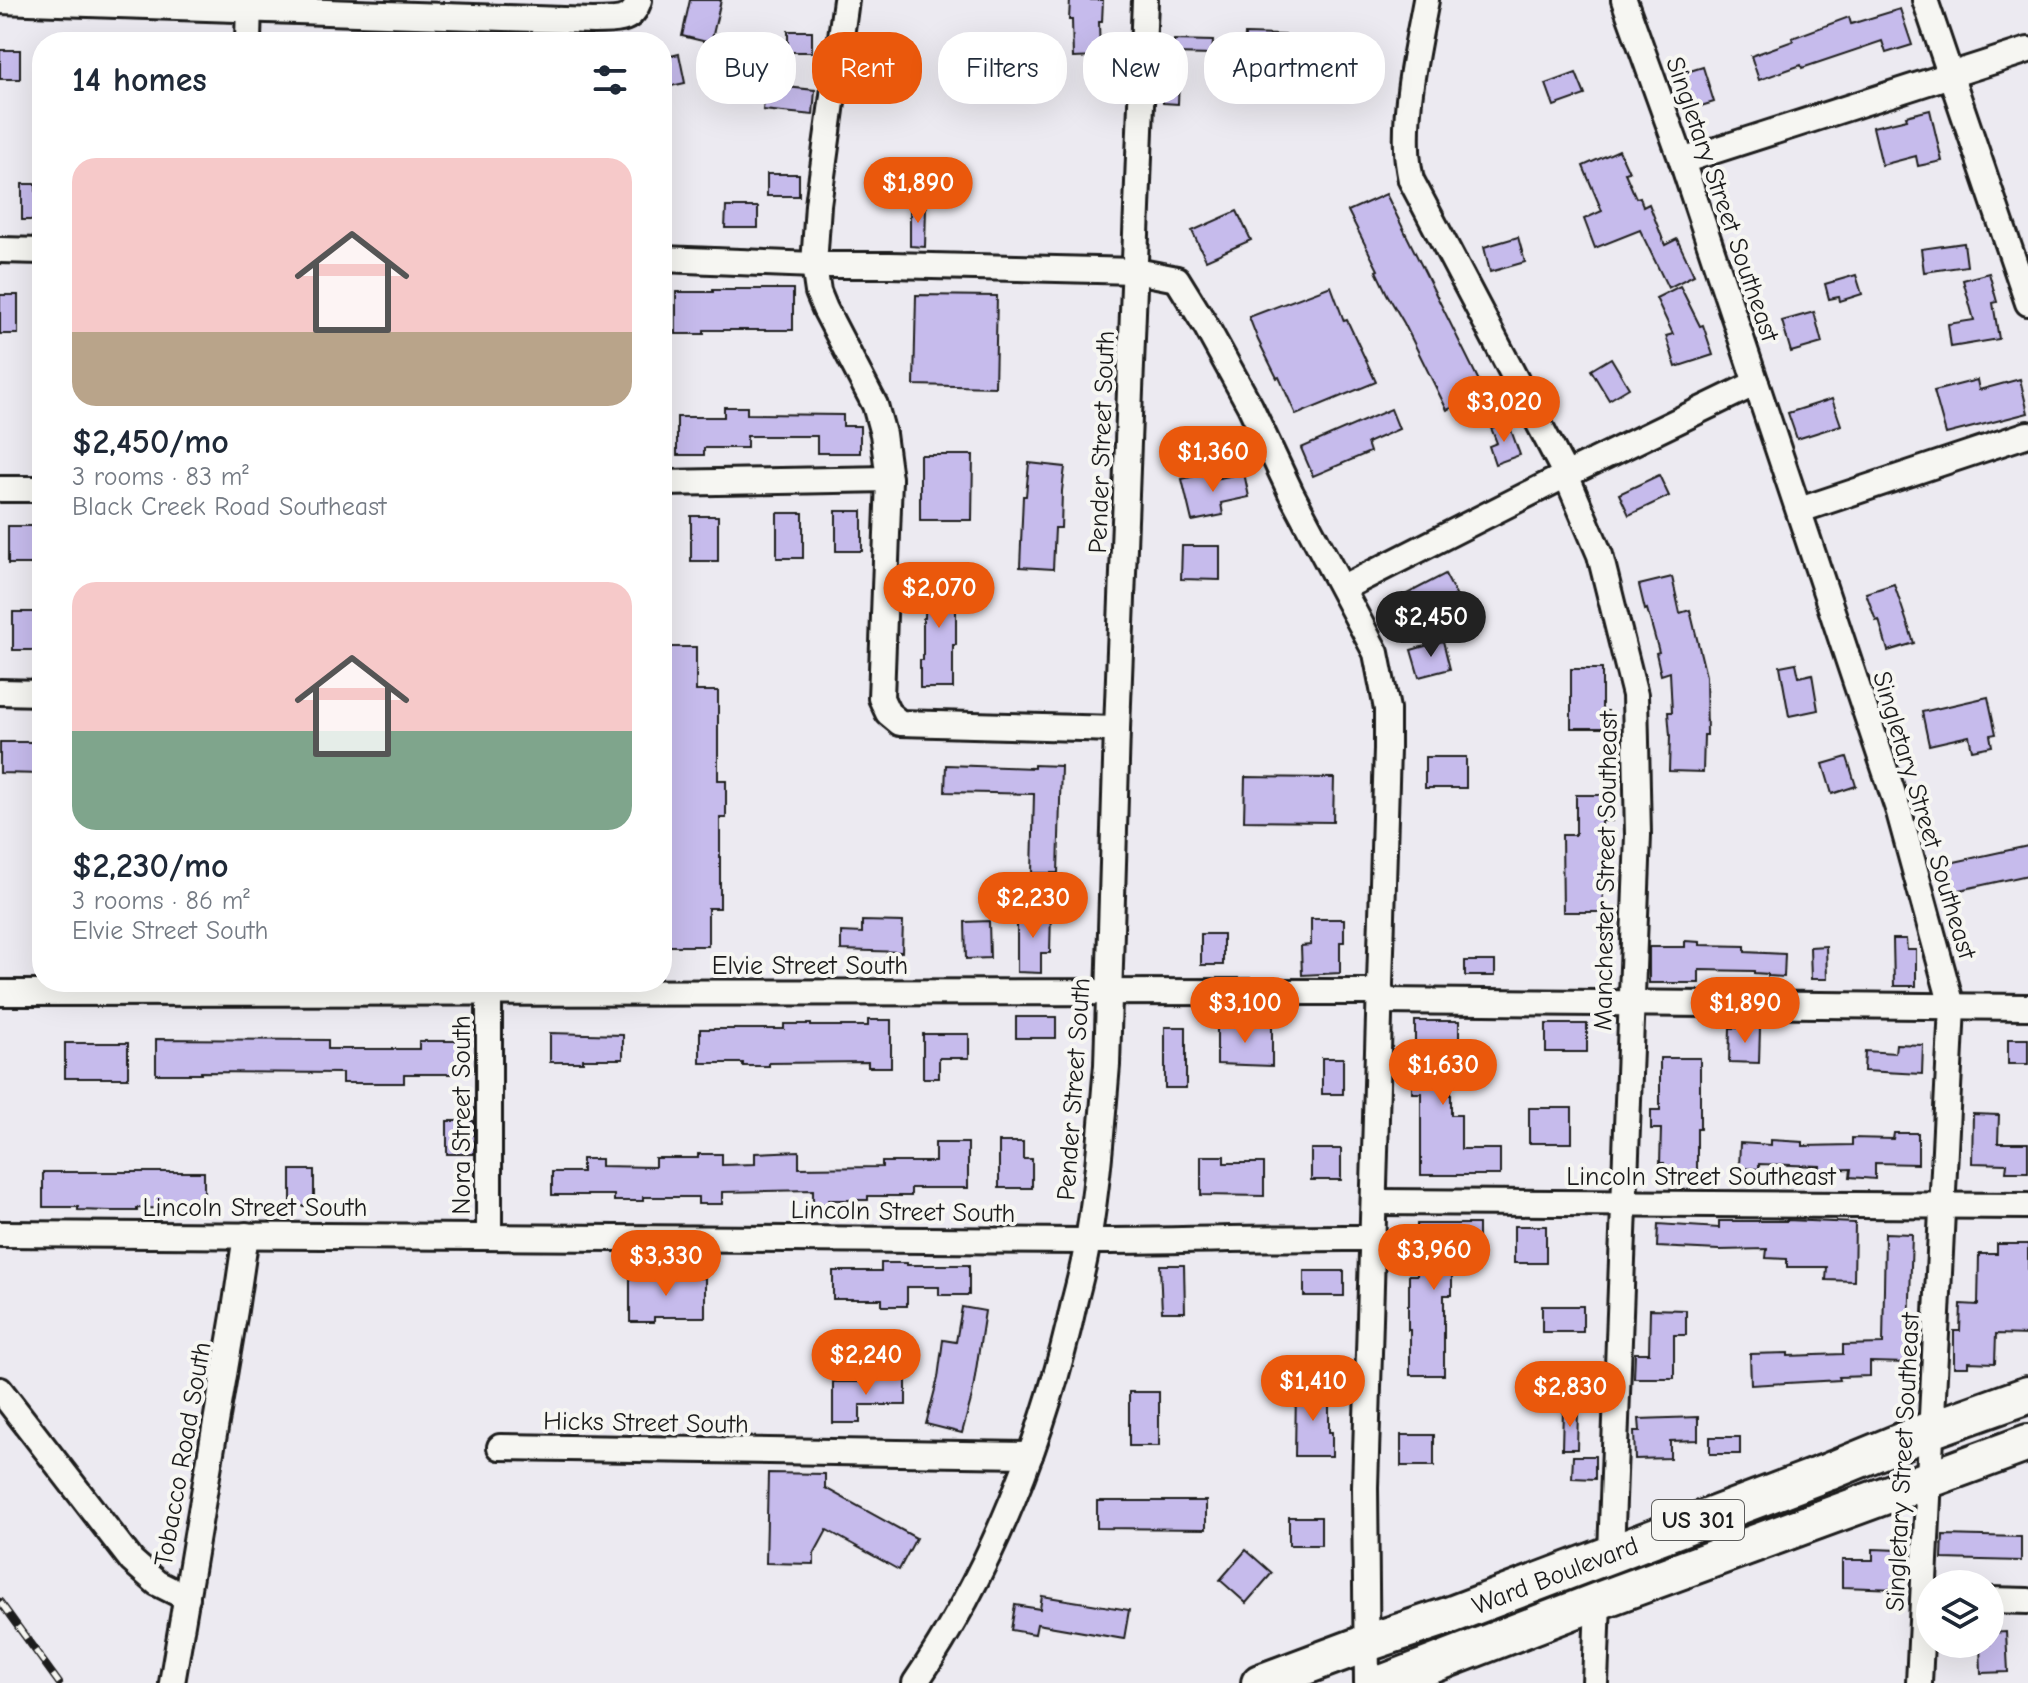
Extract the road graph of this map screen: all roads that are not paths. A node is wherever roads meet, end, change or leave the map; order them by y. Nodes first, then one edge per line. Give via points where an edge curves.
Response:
1 (846, 0) edge
2 (1145, 0) edge
3 (1426, 0) edge
4 (1624, 0) edge
5 (1925, 0) edge
6 (0, 1) edge
7 (249, 4) edge
8 (637, 6) edge
9 (248, 32) edge
10 (2028, 50) edge
11 (1951, 75) junction
12 (1682, 161) junction
13 (0, 250) edge
14 (32, 251) edge
15 (672, 259) edge
16 (814, 265) junction
17 (1136, 271) junction
18 (2028, 303) edge
19 (1756, 383) junction
20 (2028, 434) edge
21 (1566, 475) junction
22 (889, 479) junction
23 (672, 483) edge
24 (0, 489) edge
25 (32, 489) edge
26 (1800, 510) junction
27 (1343, 588) junction
28 (0, 692) edge
29 (32, 693) edge
30 (1117, 729) junction
31 (0, 993) edge
32 (1109, 993) junction
33 (489, 994) junction
34 (1381, 997) junction
35 (1632, 1003) junction
36 (1952, 1006) junction
37 (2028, 1007) edge
38 (1374, 1202) junction
39 (1624, 1203) junction
40 (1943, 1205) junction
41 (2028, 1206) edge
42 (0, 1234) edge
43 (246, 1235) junction
44 (489, 1235) junction
45 (1373, 1238) junction
46 (1088, 1241) junction
47 (0, 1390) edge
48 (2028, 1395) edge
49 (1930, 1430) junction
50 (2028, 1443) edge
51 (500, 1447) dead end
52 (1030, 1455) junction
53 (1928, 1481) junction
54 (1754, 1500) junction
55 (1611, 1553) junction
56 (1927, 1570) edge
57 (187, 1598) junction
58 (2004, 1600) edge
59 (1598, 1601) junction
60 (2028, 1601) edge
61 (1921, 1658) edge
62 (1371, 1668) edge
63 (172, 1683) edge
64 (915, 1683) edge
65 (1260, 1683) edge
66 (1321, 1683) edge
67 (1595, 1683) edge
68 (1919, 1683) edge

1 - 16 street
2 - 17 street, Pender Street South
3 - 21 street, Manchester Street Southeast via 1408,118 1411,180
4 - 12 street, Singletary Street Southeast
5 - 11 street
6 - 7 street
7 - 8 street via 593,21 630,17
7 - 9 street
10 - 11 street
11 - 12 street
11 - 18 street
12 - 19 street, Singletary Street Southeast
13 - 14 street
15 - 16 street
16 - 17 street
16 - 22 street via 825,309 875,405
17 - 27 street via 1177,279 1250,406
17 - 30 street, Pender Street South
19 - 21 street
19 - 26 street, Singletary Street Southeast
20 - 26 street
21 - 27 street
21 - 35 street, Manchester Street Southeast via 1600,555 1635,695 1638,835
22 - 23 street
22 - 30 street via 881,698 888,713 900,723
24 - 25 street
26 - 36 street, Singletary Street Southeast via 1899,812
27 - 34 street via 1376,653 1387,709
28 - 29 street
30 - 32 street, Pender Street South
31 - 33 street, Elvie Street South
32 - 33 street, Elvie Street South
32 - 34 street, Elvie Street South
32 - 46 street, Pender Street South via 1104,1107
33 - 44 street, Nora Street South
34 - 35 street, Elvie Street South
34 - 38 street
35 - 36 street, Elvie Street South
35 - 39 street, Manchester Street Southeast
36 - 37 street, Elvie Street South
36 - 40 street, Singletary Street Southeast
38 - 39 street, Lincoln Street Southeast
38 - 45 street
39 - 40 street, Lincoln Street Southeast
39 - 55 street, Manchester Street Southeast
40 - 41 street, Lincoln Street Southeast
40 - 49 street, Singletary Street Southeast
42 - 43 street, Lincoln Street South
43 - 44 street, Lincoln Street South
43 - 57 street, Tobacco Road South
44 - 46 street, Lincoln Street South
45 - 46 street, Lincoln Street South
45 - 62 street via 1365,1487
46 - 52 street, Pender Street South via 1065,1347
47 - 57 street via 132,1561 157,1583
48 - 49 highway, Ward Boulevard / US 301
49 - 53 street, Singletary Street Southeast
49 - 54 highway, Ward Boulevard / US 301
50 - 53 highway, Ward Boulevard / US 301
51 - 52 street, Hicks Street South
52 - 64 street, Pender Street South via 976,1583
53 - 56 street, Singletary Street Southeast
53 - 59 highway, Ward Boulevard / US 301
54 - 55 highway, Ward Boulevard / US 301
54 - 62 highway via 1681,1544 1500,1611
55 - 62 highway, Ward Boulevard / US 301 via 1448,1616
57 - 63 street, Tobacco Road South
58 - 60 street
59 - 62 highway, Ward Boulevard / US 301
59 - 67 street
61 - 68 street, Singletary Street Southeast
62 - 65 highway, Ward Boulevard / US 301
62 - 66 highway

